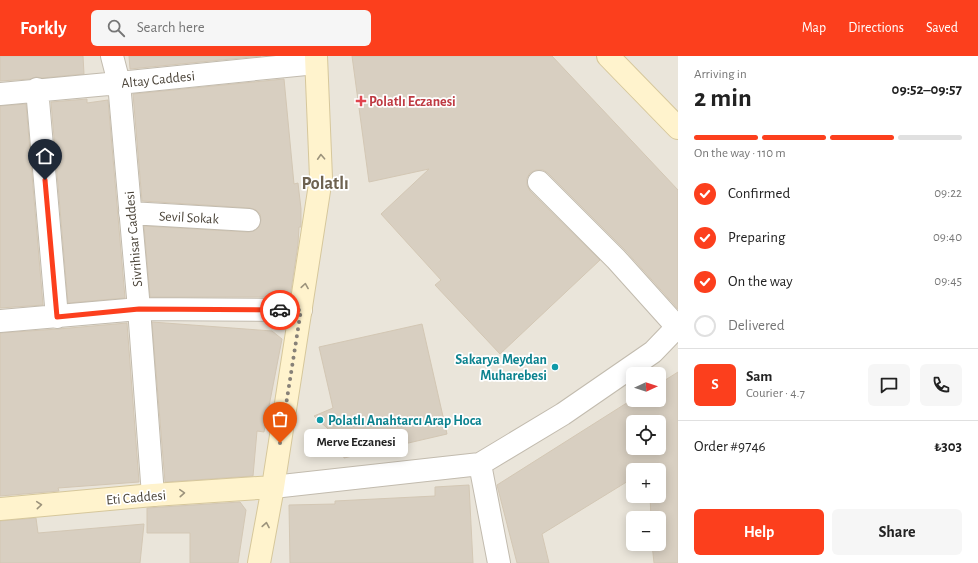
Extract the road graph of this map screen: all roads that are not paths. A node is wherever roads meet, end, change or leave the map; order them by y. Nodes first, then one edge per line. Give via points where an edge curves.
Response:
1 (112, 56) edge
2 (608, 56) edge
3 (316, 60) edge
4 (119, 83) junction
5 (37, 90) junction
6 (0, 94) edge
7 (678, 128) edge
8 (539, 182) dead end
9 (130, 213) junction
10 (249, 220) dead end
11 (139, 309) junction
12 (301, 310) junction
13 (57, 317) junction
14 (0, 321) edge
15 (678, 327) edge
16 (480, 464) junction
17 (273, 487) junction
18 (153, 495) junction
19 (0, 509) edge
20 (259, 563) edge
21 (499, 563) edge

1 - 4 street, Sivrihisar Caddesi
2 - 7 street
3 - 4 street, Altay Caddesi
12 -> 3 street via 322,178
4 - 5 street, Altay Caddesi
4 - 9 street, Sivrihisar Caddesi
5 - 6 street, Altay Caddesi
5 - 13 street
8 - 15 street via 616,259
9 - 10 street, Sevil Sokak
9 - 11 street, Sivrihisar Caddesi
11 - 12 street
11 - 13 street
11 - 18 street, Sivrihisar Caddesi
12 - 17 street
13 - 14 street
15 - 16 street via 653,352 563,414
16 - 17 street
16 - 21 street
18 -> 17 street, Eti Caddesi
20 -> 17 street
19 -> 18 street, Eti Caddesi

